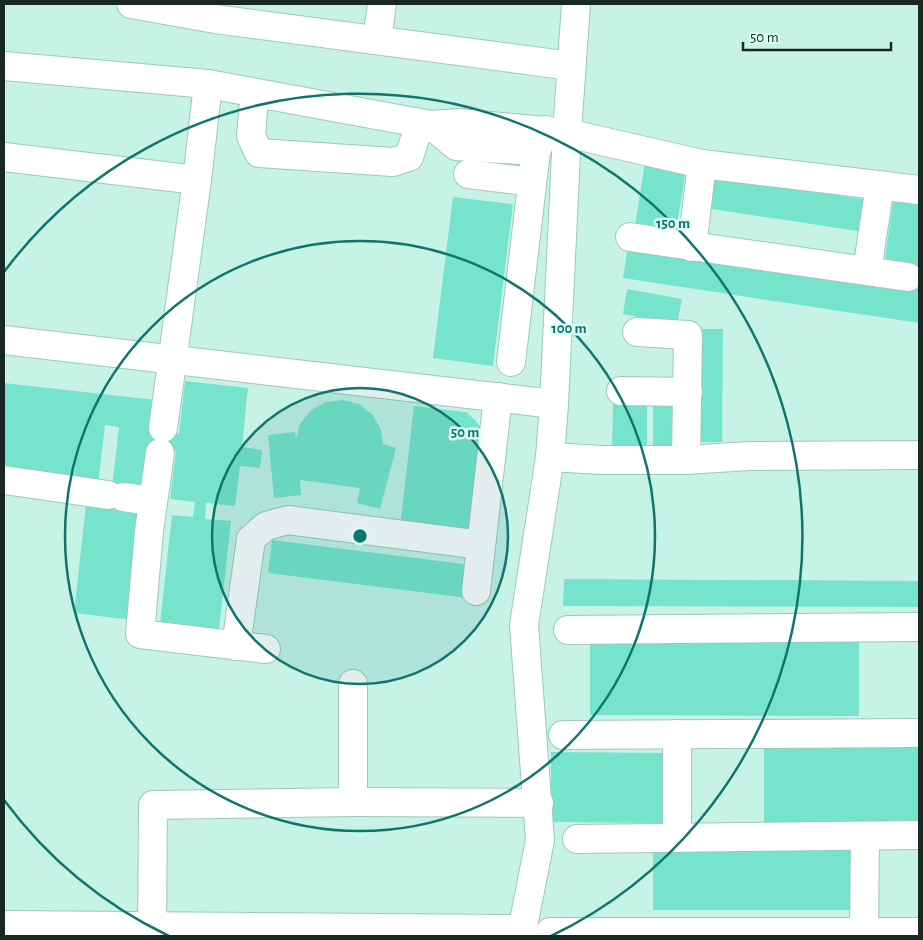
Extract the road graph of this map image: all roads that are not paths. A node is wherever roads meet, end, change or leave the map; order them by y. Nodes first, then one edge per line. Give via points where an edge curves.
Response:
1 (131, 4) edge
2 (382, 4) edge
3 (576, 4) edge
4 (216, 12) edge
5 (377, 40) junction
6 (4, 66) edge
7 (570, 66) junction
8 (208, 84) junction
9 (257, 93) junction
10 (426, 124) junction
11 (550, 138) junction
12 (4, 157) edge
13 (702, 164) junction
14 (468, 174) dead end
15 (197, 180) junction
16 (532, 182) junction
17 (880, 185) junction
18 (919, 190) edge
19 (630, 236) dead end
20 (692, 247) junction
21 (867, 271) junction
22 (908, 277) dead end
23 (637, 332) dead end
24 (4, 340) edge
25 (173, 359) junction
26 (511, 362) dead end
27 (621, 391) dead end
28 (688, 392) junction
29 (498, 397) junction
30 (554, 404) junction
31 (919, 455) edge
32 (550, 458) junction
33 (686, 460) junction
34 (4, 480) edge
35 (153, 501) junction
36 (481, 545) junction
37 (476, 590) dead end
38 (919, 627) edge
39 (568, 630) dead end
40 (236, 646) junction
41 (266, 649) dead end
42 (353, 684) dead end
43 (919, 733) edge
44 (677, 734) junction
45 (563, 735) dead end
46 (353, 802) junction
47 (539, 803) junction
48 (919, 835) edge
49 (865, 836) junction
50 (678, 838) junction
51 (577, 839) dead end
52 (4, 925) edge
53 (152, 931) edge
54 (550, 932) dead end
55 (919, 932) edge
56 (522, 933) edge
57 (864, 934) edge

1 - 4 street
2 - 5 street
3 - 7 street
4 - 5 street
5 - 7 street
6 - 8 street
7 - 11 street
8 - 9 street
8 - 15 street
9 - 10 street
9 - 10 street via 251,136 258,152 393,162 410,157
10 - 11 street via 456,146
11 - 13 street
11 - 16 street
11 - 30 street
12 - 15 street
13 - 17 street
13 - 20 street
14 - 16 street
15 - 25 street
16 - 26 street
17 - 18 street
17 - 21 street
19 - 20 street
20 - 21 street
21 - 22 street
23 - 28 street via 688,336
24 - 25 street
25 - 29 street
25 - 35 street
27 - 28 street
28 - 33 street
29 - 30 street
29 - 36 street
30 - 32 street
31 - 33 street via 748,456
32 - 33 street
32 - 47 street via 524,625
34 - 35 street
35 - 40 street via 140,634
36 - 37 street
36 - 40 street via 288,520 266,526 251,539
38 - 39 street
40 - 41 street
42 - 46 street
43 - 44 street
44 - 45 street
44 - 50 street
46 - 47 street
46 - 53 street via 153,804
47 - 56 street via 540,840
48 - 49 street
49 - 50 street
49 - 57 street
50 - 51 street
52 - 53 street
53 - 56 street
54 - 57 street
55 - 57 street

